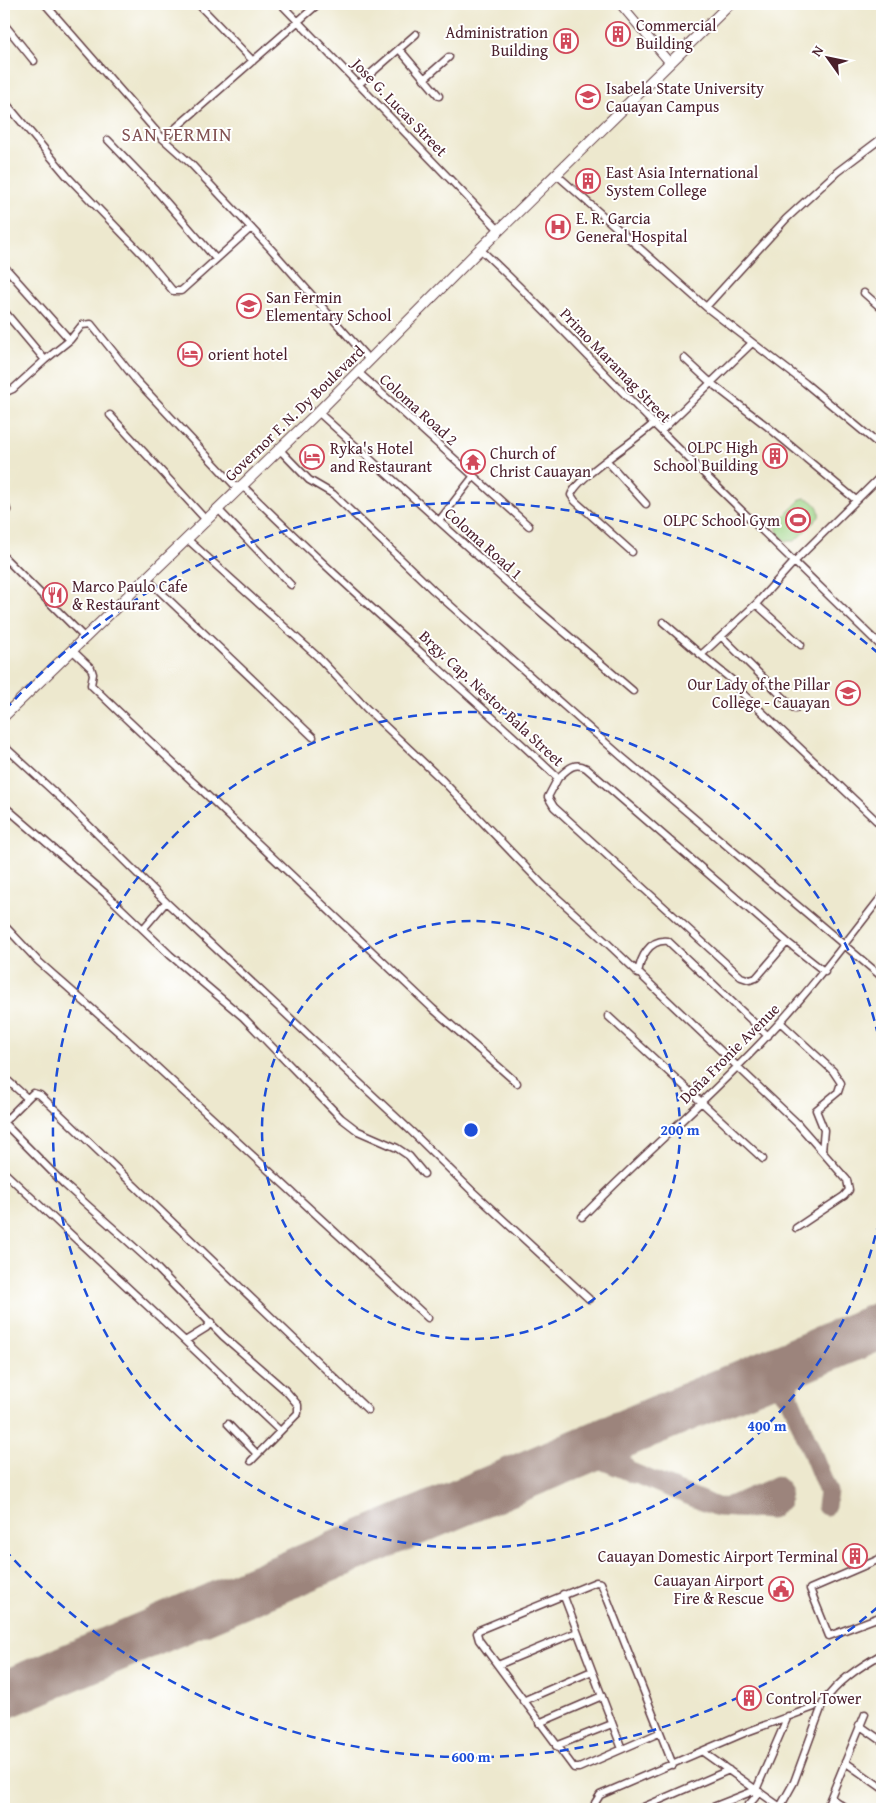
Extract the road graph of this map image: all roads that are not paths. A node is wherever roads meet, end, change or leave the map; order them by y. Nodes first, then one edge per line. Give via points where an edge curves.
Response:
1 (45, 4) edge
2 (198, 4) edge
3 (281, 4) edge
4 (318, 4) edge
5 (620, 4) edge
6 (729, 4) edge
7 (298, 22) junction
8 (4, 24) edge
9 (416, 34) dead end
10 (398, 49) junction
11 (449, 57) dead end
12 (34, 61) dead end
13 (254, 61) junction
14 (670, 63) junction
15 (424, 79) junction
16 (359, 84) junction
17 (439, 96) dead end
18 (4, 101) edge
19 (882, 138) edge
20 (163, 139) junction
21 (108, 140) dead end
22 (557, 175) junction
23 (251, 228) junction
24 (499, 230) junction
25 (480, 249) junction
26 (216, 258) junction
27 (4, 266) edge
28 (864, 293) dead end
29 (706, 307) junction
30 (882, 309) edge
31 (4, 311) edge
32 (70, 340) junction
33 (752, 343) junction
34 (684, 358) dead end
35 (45, 360) junction
36 (370, 361) junction
37 (358, 372) junction
38 (711, 383) junction
39 (4, 394) edge
40 (318, 412) junction
41 (110, 415) dead end
42 (654, 424) junction
43 (661, 431) junction
44 (882, 447) edge
45 (279, 449) junction
46 (607, 462) junction
47 (882, 475) edge
48 (473, 477) junction
49 (239, 486) junction
50 (856, 500) junction
51 (4, 501) edge
52 (646, 504) dead end
53 (217, 508) junction
54 (4, 519) edge
55 (206, 520) junction
56 (439, 521) junction
57 (529, 526) dead end
58 (187, 539) junction
59 (632, 552) dead end
60 (4, 557) edge
61 (793, 563) junction
62 (146, 578) junction
63 (291, 586) dead end
64 (756, 604) junction
65 (663, 622) dead end
66 (722, 637) junction
67 (85, 638) junction
68 (801, 646) dead end
69 (882, 647) edge
70 (72, 650) junction
71 (701, 655) junction
72 (633, 691) dead end
73 (795, 710) dead end
74 (4, 716) edge
75 (313, 737) dead end
76 (4, 746) edge
77 (558, 778) junction
78 (4, 806) edge
79 (882, 826) edge
80 (882, 896) edge
81 (166, 902) junction
82 (4, 925) edge
83 (143, 929) junction
84 (787, 942) junction
85 (843, 944) junction
86 (825, 972) junction
87 (638, 974) junction
88 (882, 977) edge
89 (608, 1016) dead end
90 (780, 1022) junction
91 (768, 1036) junction
92 (738, 1067) junction
93 (4, 1077) edge
94 (517, 1083) dead end
95 (27, 1098) junction
96 (701, 1101) junction
97 (4, 1122) edge
98 (822, 1150) junction
99 (763, 1159) dead end
100 (4, 1172) edge
101 (424, 1174) dead end
102 (582, 1217) dead end
103 (796, 1228) dead end
104 (589, 1299) dead end
105 (428, 1318) dead end
106 (211, 1322) junction
107 (186, 1341) junction
108 (368, 1410) dead end
109 (228, 1424) dead end
110 (280, 1432) junction
111 (257, 1454) junction
112 (251, 1461) dead end
113 (882, 1558) edge
114 (563, 1594) junction
115 (882, 1616) edge
116 (577, 1632) junction
117 (882, 1654) edge
118 (498, 1665) junction
119 (592, 1671) junction
120 (602, 1696) junction
121 (523, 1701) junction
122 (814, 1707) dead end
123 (865, 1714) dead end
124 (788, 1716) junction
125 (539, 1723) junction
126 (612, 1724) junction
127 (859, 1725) junction
128 (660, 1733) junction
129 (882, 1741) edge
130 (556, 1746) junction
131 (622, 1749) junction
132 (703, 1752) junction
133 (845, 1762) junction
134 (673, 1765) junction
135 (729, 1770) junction
136 (882, 1788) edge
137 (758, 1791) junction
138 (831, 1798) junction
139 (598, 1809) edge
140 (639, 1809) edge
141 (708, 1809) edge
142 (745, 1809) edge
143 (781, 1809) edge
144 (826, 1809) edge
145 (847, 1809) edge

1 - 20 street
2 - 13 street
3 - 7 street, Jose G. Lucas Street
4 - 7 street
5 - 14 street
6 - 14 highway, Governor F. N. Dy Boulevard
7 - 13 street
7 - 16 street, Jose G. Lucas Street
8 - 12 street
9 - 10 street
10 - 15 street
10 - 16 street
11 - 15 street
13 - 20 street
14 - 22 highway, Governor F. N. Dy Boulevard
15 - 17 street
16 - 24 street, Jose G. Lucas Street
18 - 26 street via 67,176 173,291 181,291
19 - 29 street via 837,172 786,219
20 - 23 street
21 - 26 street
22 - 24 highway, Governor F. N. Dy Boulevard
22 - 29 street
23 - 26 street
23 - 36 street
24 - 25 highway, Governor F. N. Dy Boulevard
25 - 36 highway, Governor F. N. Dy Boulevard
25 - 42 street, Primo Maramag Street via 527,292
27 - 32 street
28 - 30 street
29 - 33 street
31 - 35 street
32 - 35 street
32 - 49 street, Brgy. Cap. Nestor Bala Street via 82,324 91,324 136,380
33 - 38 street
33 - 44 street
34 - 38 street
35 - 39 street
36 - 37 highway, Governor F. N. Dy Boulevard
37 - 40 highway, Governor F. N. Dy Boulevard
37 - 48 street, Coloma Road 2
38 - 43 street
38 - 50 street
40 - 45 highway, Governor F. N. Dy Boulevard
40 - 56 street, Coloma Road 1
41 - 55 street
42 - 43 street, Primo Maramag Street
42 - 46 street
43 - 61 street, Primo Maramag Street
45 - 49 highway, Governor F. N. Dy Boulevard
45 - 85 street via 309,480 333,494 433,590 622,757
46 - 52 street
46 - 59 street via 571,495
47 - 50 street
48 - 56 street
48 - 57 street, Coloma Road 2
49 - 53 highway, Governor F. N. Dy Boulevard
49 - 77 street, Brgy. Cap. Nestor Bala Street
50 - 61 street
51 - 54 street via 7,510
53 - 55 highway, Governor F. N. Dy Boulevard
53 - 63 street
55 - 58 highway, Governor F. N. Dy Boulevard
56 - 72 street, Coloma Road 1
58 - 62 highway, Governor F. N. Dy Boulevard
58 - 87 street via 318,657 443,781 509,852
60 - 67 street
61 - 64 street
61 - 69 street, Primo Maramag Street
62 - 67 highway, Governor F. N. Dy Boulevard
62 - 75 street
64 - 66 street
64 - 68 street
65 - 71 street
66 - 71 street
66 - 73 street
67 - 70 highway, Governor F. N. Dy Boulevard
70 - 74 highway, Governor F. N. Dy Boulevard
70 - 94 street via 93,671 91,685 433,1009
71 - 79 street via 732,680
76 - 81 street
77 - 84 street, Brgy. Cap. Nestor Bala Street via 573,765 586,768
77 - 84 street via 548,797 554,807 741,977 756,978
78 - 83 street
80 - 85 street, Doña Fronie Avenue
81 - 83 street
81 - 104 street
82 - 105 street via 38,961
83 - 101 street via 243,1018 341,1118 358,1131 403,1152
84 - 86 street, Brgy. Cap. Nestor Bala Street
85 - 86 street, Doña Fronie Avenue
85 - 88 street
86 - 90 street, Doña Fronie Avenue
87 - 91 street via 643,955 660,941 668,941
87 - 92 street
89 - 96 street
90 - 91 street, Doña Fronie Avenue
90 - 98 street via 833,1071 841,1083 838,1092 816,1110 824,1130
91 - 92 street, Doña Fronie Avenue
92 - 96 street, Doña Fronie Avenue
92 - 98 street
93 - 95 street
95 - 97 street
95 - 108 street via 33,1093 40,1095
96 - 99 street
96 - 102 street, Doña Fronie Avenue
97 - 106 street via 64,1184 152,1263
98 - 103 street via 847,1180 849,1190
100 - 107 street
106 - 107 street
106 - 110 street via 298,1405 298,1413
107 - 110 street
109 - 111 street
110 - 111 street
111 - 112 street
113 - 115 street via 810,1589 829,1636
114 - 116 street
114 - 118 street via 479,1630 479,1640
114 - 128 street via 596,1582 604,1587
116 - 118 street
116 - 119 street
117 - 143 street via 861,1666 823,1703
118 - 121 street
119 - 120 street
119 - 121 street
120 - 125 street
120 - 126 street
121 - 125 street
122 - 124 street
123 - 127 street
124 - 132 street
124 - 137 street
125 - 130 street
126 - 130 street
126 - 131 street
127 - 129 street
127 - 133 street
128 - 131 street
128 - 134 street
130 - 131 street via 574,1768
132 - 134 street
132 - 135 street
133 - 136 street
133 - 138 street
134 - 139 street via 600,1795 595,1803
135 - 137 street
135 - 140 street
137 - 141 street
137 - 142 street
137 - 143 street
138 - 144 street
138 - 145 street

